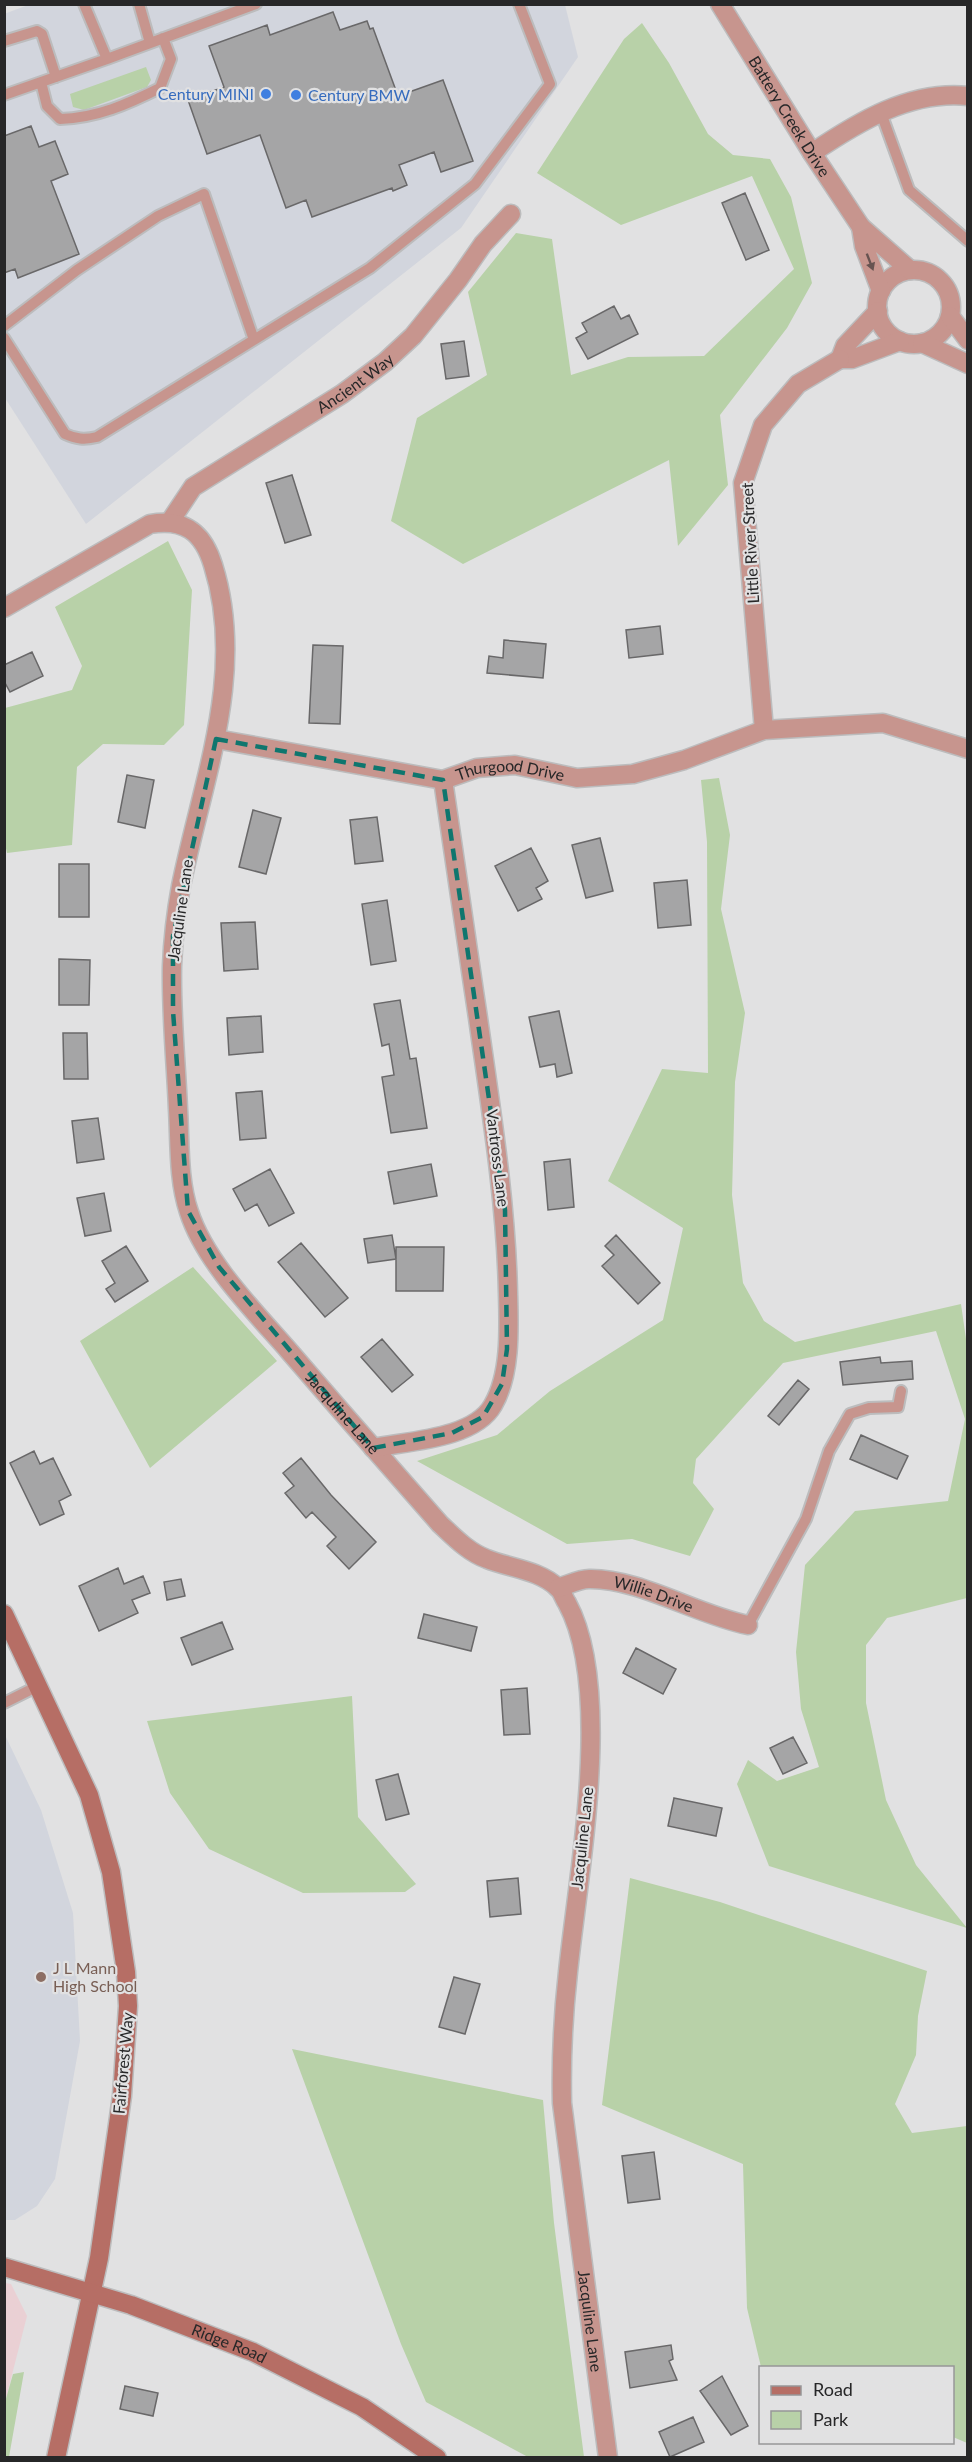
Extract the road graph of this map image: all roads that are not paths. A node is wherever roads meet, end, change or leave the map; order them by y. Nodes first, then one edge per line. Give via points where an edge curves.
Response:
1 (84, 4) edge
2 (139, 4) edge
3 (256, 4) edge
4 (519, 4) edge
5 (720, 4) edge
6 (163, 38) junction
7 (4, 42) edge
8 (150, 43) junction
9 (107, 59) junction
10 (56, 77) junction
11 (41, 82) junction
12 (4, 95) edge
13 (968, 96) edge
14 (881, 113) junction
15 (812, 153) junction
16 (511, 214) dead end
17 (861, 227) junction
18 (968, 241) edge
19 (910, 270) junction
20 (881, 291) junction
21 (878, 311) junction
22 (950, 316) junction
23 (4, 326) edge
24 (4, 338) edge
25 (254, 340) junction
26 (968, 340) edge
27 (900, 341) junction
28 (922, 343) junction
29 (840, 359) junction
30 (968, 364) edge
31 (171, 520) junction
32 (4, 608) edge
33 (764, 730) junction
34 (216, 739) junction
35 (968, 749) edge
36 (443, 780) junction
37 (901, 1391) dead end
38 (373, 1448) junction
39 (558, 1588) junction
40 (4, 1614) edge
41 (748, 1625) joint
42 (40, 1685) junction
43 (4, 1703) edge
44 (4, 2267) edge
45 (90, 2292) junction
46 (56, 2457) edge
47 (437, 2457) edge
48 (608, 2457) edge

1 - 9 lane
2 - 8 lane
3 - 6 lane
4 - 25 lane via 550,84 475,184 370,268
5 - 15 street, Battery Creek Drive
6 - 8 lane
6 - 11 lane via 171,59 160,88 128,104 83,119 60,119 47,106
7 - 10 lane via 37,31 42,34
8 - 9 lane
9 - 10 lane
10 - 11 lane
11 - 12 lane
13 - 14 street via 921,98
14 - 15 street via 849,128
14 - 18 lane via 909,190
15 - 17 street, Battery Creek Drive
16 - 31 street, Ancient Way via 483,244 413,336 385,362 342,394 193,487
17 - 19 street, Battery Creek Drive
17 -> 20 street, Battery Creek Drive
19 - 20 street via 889,280
19 - 22 street via 925,271 945,286
20 - 21 street
21 - 27 street via 883,326
21 - 29 street, Little River Street via 845,346
22 - 26 street
22 - 28 street via 942,332
23 - 25 lane via 77,270 158,216 204,194
24 - 25 lane via 65,434 87,440
27 - 28 street
27 - 29 street, Little River Street via 852,359
28 - 30 street
29 - 33 street, Little River Street via 798,384 763,425 744,483
31 - 32 street via 150,524 121,539
31 - 34 street, Jacquline Lane via 202,540 220,588 226,652
33 - 35 street, Thurgood Drive via 883,723
33 - 36 street, Thurgood Drive via 633,774 577,778 514,765 477,768
34 - 36 street, Thurgood Drive
34 - 38 street, Jacquline Lane via 181,888 174,936 176,1068 182,1176 188,1211 219,1266
36 - 38 street, Vantross Lane via 505,1210 507,1348 501,1384 493,1405 483,1417 452,1433
37 - 41 lane via 898,1407 868,1408 850,1414 829,1451 806,1519
38 - 39 street, Jacquline Lane via 440,1524 470,1551 534,1574
39 - 41 street, Willie Drive via 587,1578 621,1582 726,1621
39 - 48 street, Jacquline Lane via 579,1634 588,1684 590,1736 561,2048 562,2103
40 - 42 main road, Fairforest Way
42 - 43 lane
42 - 45 main road, Fairforest Way via 89,1795 111,1872 126,1972 128,2006 122,2096 99,2258
44 - 45 main road, Ridge Road
45 - 46 main road, Fairforest Way
45 - 47 main road, Ridge Road via 253,2352 362,2407

